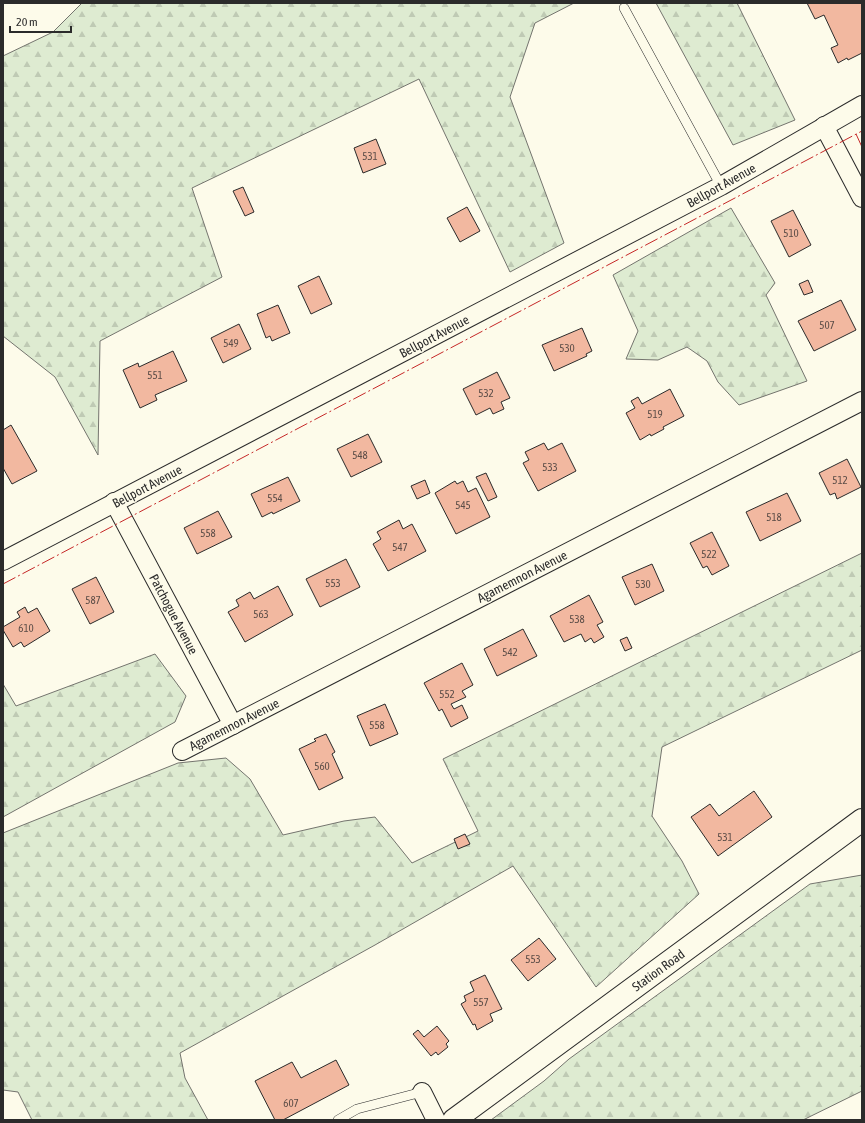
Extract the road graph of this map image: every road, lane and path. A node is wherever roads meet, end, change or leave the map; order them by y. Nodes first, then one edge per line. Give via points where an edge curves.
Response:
1 (624, 8) dead end
2 (862, 105) edge
3 (824, 126) junction
4 (721, 186) junction
5 (862, 198) edge
6 (862, 401) edge
7 (114, 502) junction
8 (3, 561) edge
9 (233, 725) junction
10 (182, 751) dead end
11 (862, 820) edge
12 (422, 1092) joint
13 (338, 1120) edge
14 (436, 1120) edge
15 (454, 1120) edge

1 - 4 lane
2 - 3 street, Bellport Avenue
3 - 4 street, Bellport Avenue
3 - 5 street
4 - 7 street, Bellport Avenue
6 - 9 street, Agamemnon Avenue
7 - 8 street, Bellport Avenue
7 - 9 street, Patchogue Avenue
9 - 10 street, Agamemnon Avenue
11 - 15 main road, Station Road
12 - 13 lane via 357,1109
12 - 14 street

